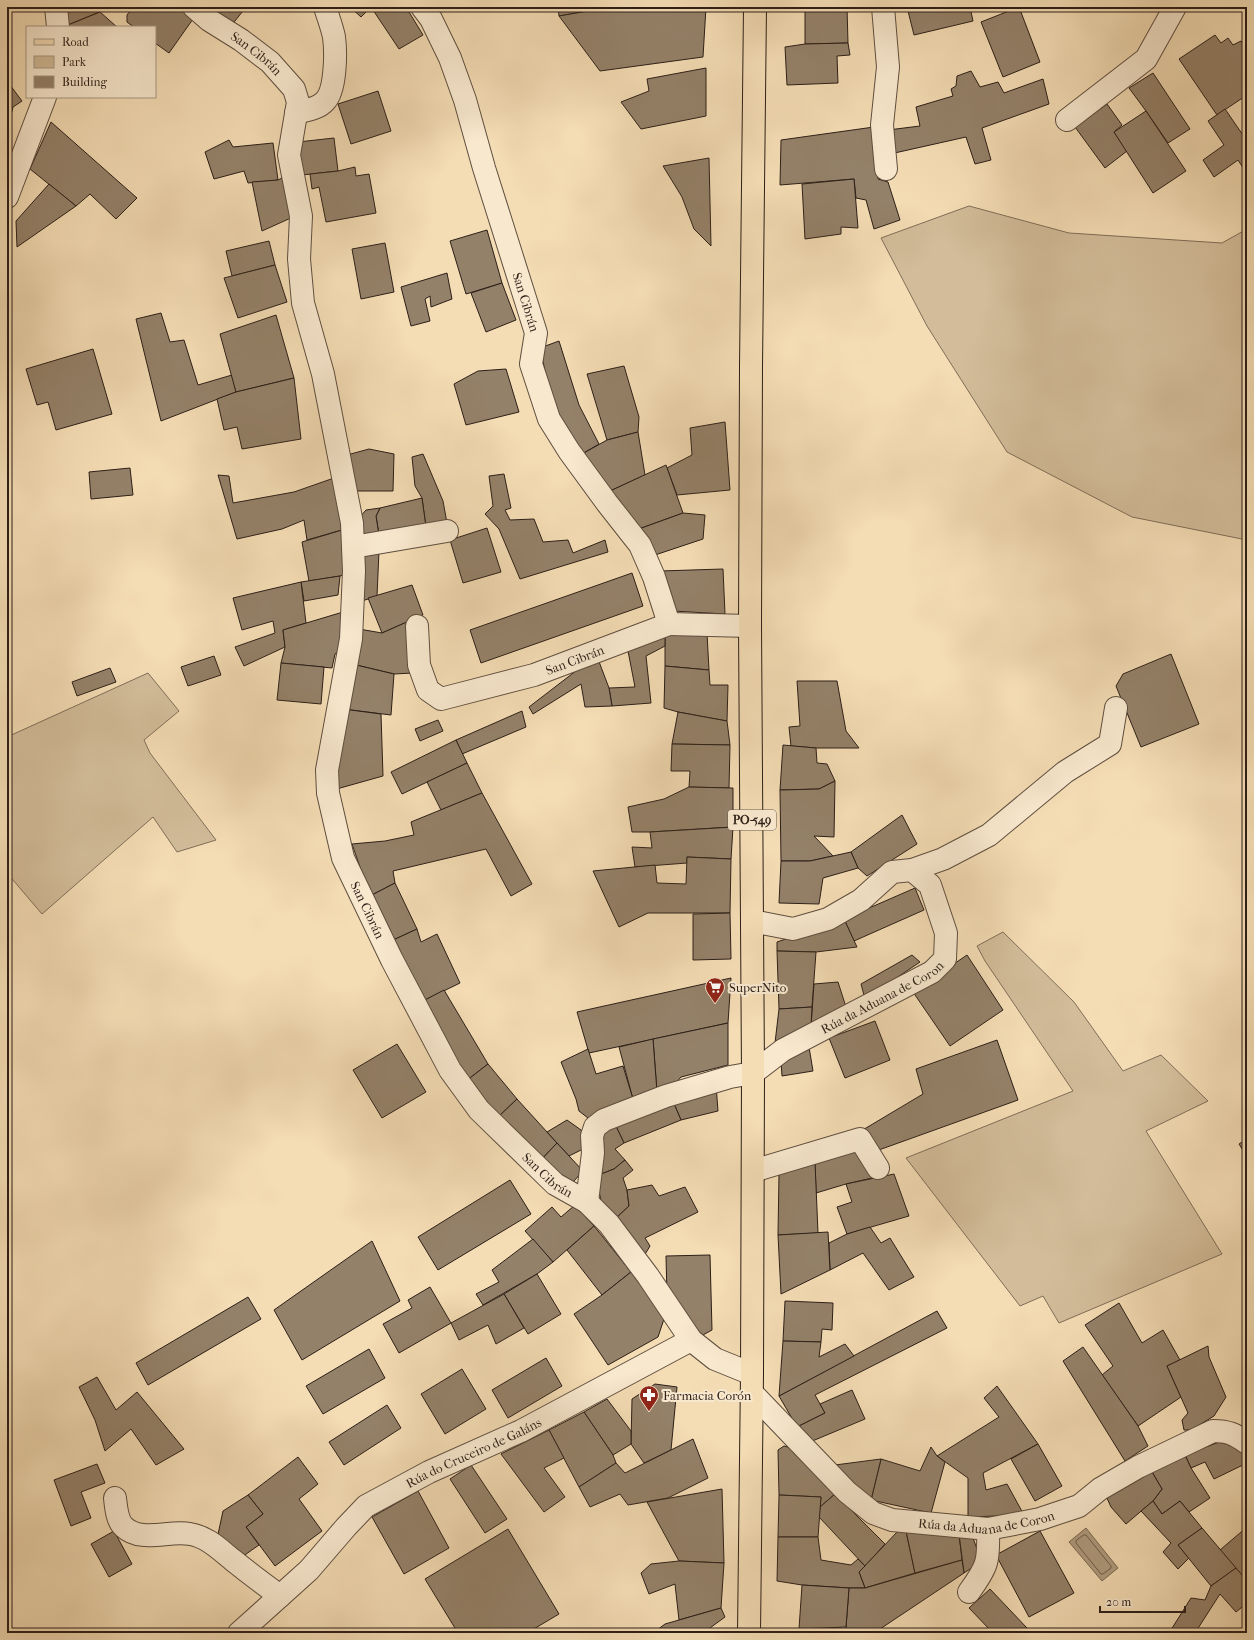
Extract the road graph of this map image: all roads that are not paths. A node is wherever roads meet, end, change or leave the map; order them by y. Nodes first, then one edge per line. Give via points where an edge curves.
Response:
1 (56, 7) edge
2 (194, 7) edge
3 (325, 7) edge
4 (422, 7) edge
5 (754, 7) edge
6 (883, 7) edge
7 (1175, 7) edge
8 (58, 26) edge
9 (45, 98) edge
10 (296, 113) junction
11 (1067, 120) dead end
12 (886, 169) dead end
13 (7, 197) edge
14 (447, 531) dead end
15 (353, 547) junction
16 (669, 624) junction
17 (417, 626) dead end
18 (750, 626) junction
19 (1116, 708) dead end
20 (912, 870) junction
21 (752, 921) junction
22 (753, 1072) junction
23 (878, 1168) dead end
24 (753, 1171) junction
25 (587, 1202) junction
26 (691, 1340) junction
27 (752, 1383) junction
28 (1247, 1444) edge
29 (115, 1498) dead end
30 (988, 1529) junction
31 (969, 1592) dead end
32 (280, 1596) junction
33 (239, 1633) edge
34 (750, 1633) edge

1 - 8 street
2 - 10 street, San Cibrán via 270,62 294,89 298,102
3 - 10 street via 334,37 333,84 326,101 315,108
4 - 16 street, San Cibrán via 431,19 450,58 465,100 536,332 531,364 549,419 569,451 640,545 654,577
5 - 18 main road, PO-549
6 - 12 street via 888,67 882,124
7 - 11 street via 1146,59
9 - 13 street
10 - 15 street, San Cibrán via 289,155 301,216 299,259 303,303 323,374 352,523
14 - 15 street
15 - 25 street, San Cibrán via 351,639 327,770 328,793 343,858 392,960 450,1070 480,1110 555,1184
16 - 17 street, San Cibrán via 534,675 441,699 428,690 419,665
16 - 18 street, San Cibrán
18 - 21 main road, PO-549
19 - 20 street via 1110,744 1064,772 989,835 943,859
20 - 21 street via 892,872 861,900 828,919 793,929
20 - 22 street, Rúa da Aduana de Coron via 930,885 946,933 945,959 932,972 783,1050
21 - 22 main road, PO-549
22 - 24 main road, PO-549
22 - 25 street, San Cibrán via 666,1096 604,1120 595,1127 592,1136 593,1154
23 - 24 street via 860,1139
24 - 27 main road, PO-549
25 - 26 street, San Cibrán via 609,1224 640,1264
26 - 27 street, San Cibrán
26 - 32 street, Rúa do Cruceiro de Galáns via 521,1431 429,1472 366,1506 309,1570
27 - 30 street, Rúa da Aduana de Coron via 847,1492 873,1512 892,1520
27 - 34 main road, PO-549
28 - 30 street, Rúa da Aduana de Coron via 1225,1431 1213,1431 1100,1489 1079,1506 1040,1519
29 - 32 street via 118,1517 123,1527 133,1533 189,1534 208,1540
30 - 31 street via 989,1554 983,1573
32 - 33 street, Rúa do Cruceiro de Galáns

